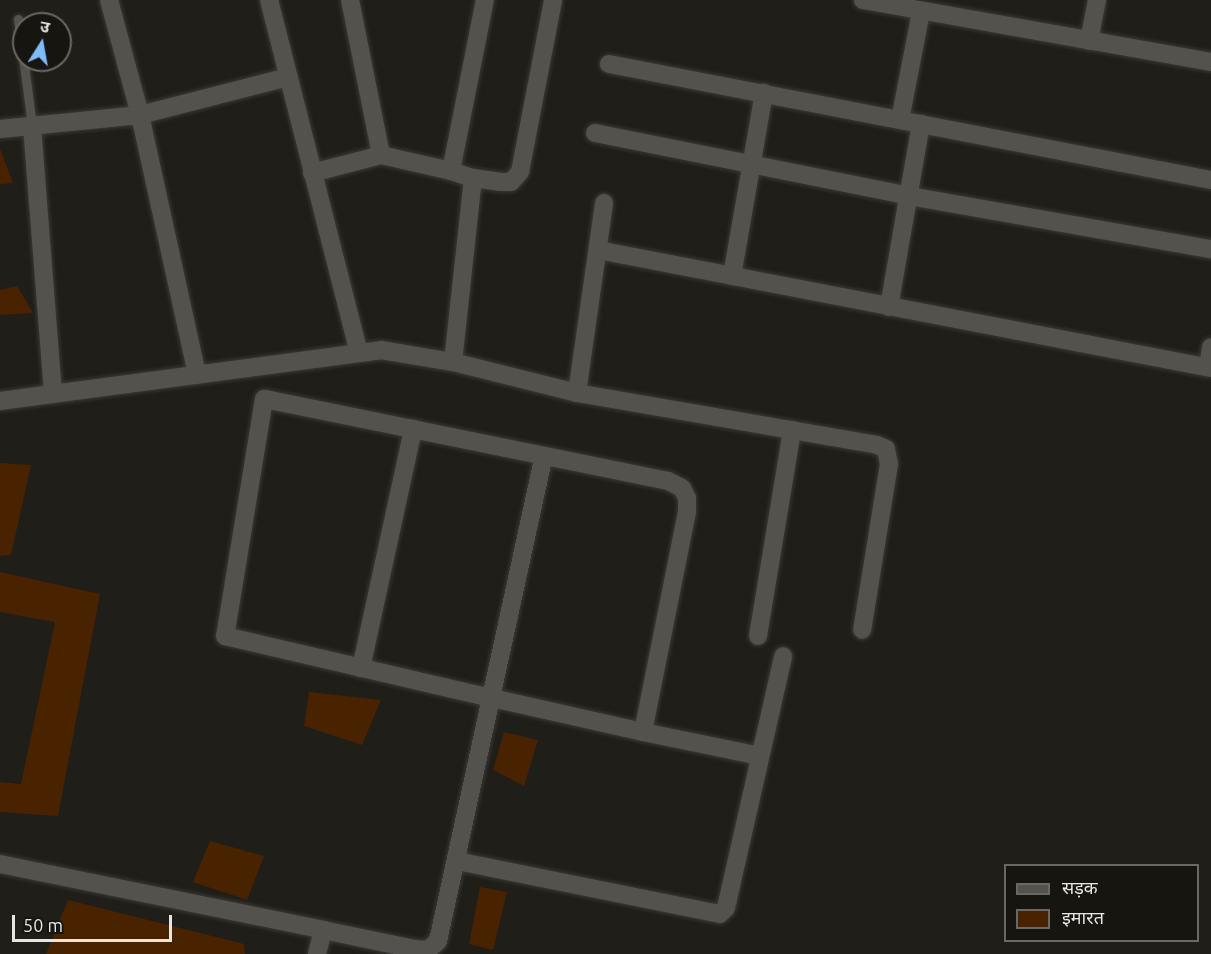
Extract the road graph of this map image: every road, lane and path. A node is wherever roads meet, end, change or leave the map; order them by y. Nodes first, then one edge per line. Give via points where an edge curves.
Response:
1 (109, 0) edge
2 (269, 0) edge
3 (350, 0) edge
4 (485, 0) edge
5 (553, 0) edge
6 (864, 0) edge
7 (1097, 0) edge
8 (921, 12) junction
9 (1089, 41) junction
10 (1211, 62) edge
11 (609, 64) dead end
12 (25, 72) edge
13 (288, 77) junction
14 (764, 93) junction
15 (140, 115) junction
16 (900, 120) junction
17 (921, 124) junction
18 (32, 126) junction
19 (0, 129) edge
20 (595, 133) dead end
21 (381, 155) junction
22 (752, 165) junction
23 (451, 171) junction
24 (312, 173) junction
25 (473, 178) junction
26 (1211, 180) edge
27 (909, 196) junction
28 (604, 203) dead end
29 (1211, 249) edge
30 (598, 250) junction
31 (732, 276) junction
32 (889, 307) junction
33 (1211, 347) edge
34 (359, 352) junction
35 (453, 362) junction
36 (1209, 367) edge
37 (197, 375) junction
38 (578, 393) junction
39 (54, 394) junction
40 (0, 401) edge
41 (413, 429) junction
42 (792, 430) junction
43 (544, 456) junction
44 (862, 630) dead end
45 (758, 636) dead end
46 (783, 656) dead end
47 (362, 668) junction
48 (492, 698) junction
49 (643, 732) junction
50 (760, 756) junction
51 (457, 861) junction
52 (0, 864) edge
53 (322, 930) junction
54 (317, 954) edge

1 - 15 street
2 - 13 street
3 - 21 street
4 - 23 street
5 - 25 street via 520,172 512,182
6 - 8 street
7 - 9 street
8 - 9 street
8 - 16 street
9 - 10 street
11 - 14 street
12 - 18 lane
13 - 15 street
13 - 24 street
14 - 16 street
14 - 22 street
15 - 18 street
15 - 37 street
16 - 17 street
17 - 26 street
17 - 27 street
18 - 19 street
18 - 39 street
20 - 22 street
21 - 23 street
21 - 24 street
22 - 27 street
22 - 31 street
23 - 25 street
24 - 34 street
25 - 35 street
27 - 29 street
27 - 32 street
28 - 30 street
30 - 31 street
30 - 38 street
31 - 32 street
32 - 36 street
33 - 36 street
34 - 35 street via 389,351
34 - 37 street
35 - 38 street
37 - 39 street
38 - 42 street
39 - 40 street
41 - 43 street
41 - 47 street
41 - 47 street via 264,399 225,636
42 - 44 street via 877,446 889,455
42 - 45 street
43 - 48 street
43 - 49 street via 668,481 682,488 687,498
46 - 50 street
47 - 48 street
48 - 49 street
48 - 51 street
49 - 50 street
50 - 51 street via 726,908 720,914
51 - 53 street via 442,930 438,941 428,950
52 - 53 street
53 - 54 street

